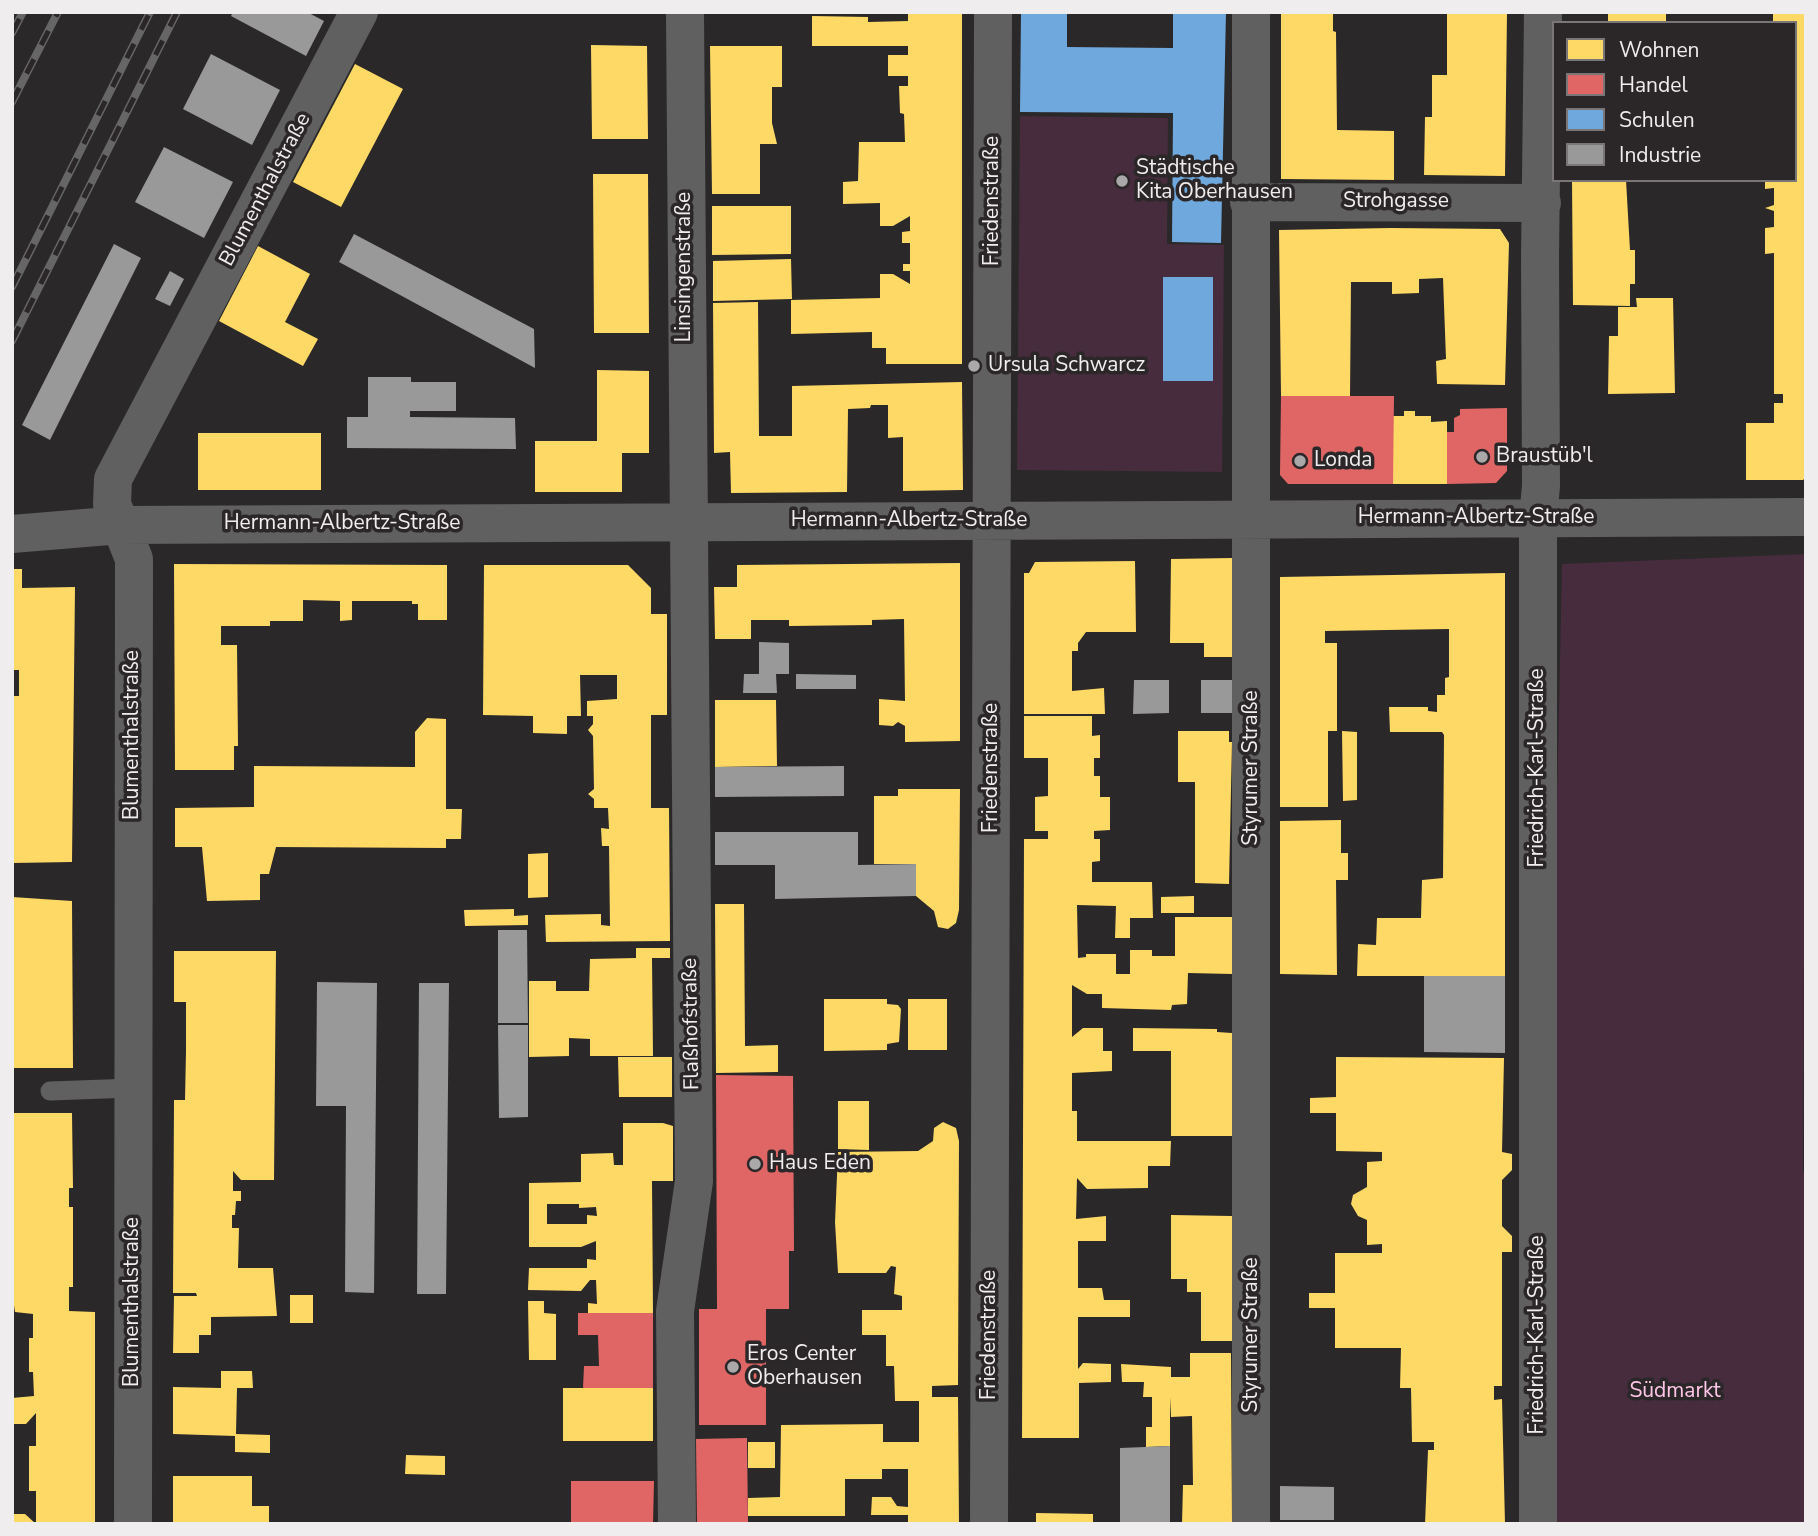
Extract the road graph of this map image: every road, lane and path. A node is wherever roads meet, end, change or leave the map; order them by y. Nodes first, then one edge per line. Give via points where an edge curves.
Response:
1 (359, 12) edge
2 (685, 12) edge
3 (993, 12) edge
4 (1251, 12) edge
5 (1543, 12) edge
6 (1249, 202) junction
7 (1542, 203) junction
8 (1806, 517) edge
9 (1538, 518) junction
10 (1252, 519) junction
11 (992, 521) junction
12 (690, 522) junction
13 (121, 525) junction
14 (12, 534) edge
15 (133, 1088) junction
16 (50, 1091) dead end
17 (133, 1524) edge
18 (677, 1524) edge
19 (989, 1524) edge
20 (1251, 1524) edge
21 (1538, 1524) edge

1 - 13 street, Blumenthalstraße via 113,479 112,504
2 - 12 street, Linsingenstraße via 685,383
3 - 11 street, Friedenstraße
4 - 6 street, Styrumer Straße
5 - 7 street, Friedrich-Karl-Straße
6 - 7 street, Strohgasse
6 - 10 street, Styrumer Straße
7 - 9 street, Friedrich-Karl-Straße
8 - 9 street, Hermann-Albertz-Straße
9 - 10 street, Hermann-Albertz-Straße
9 - 21 street, Friedrich-Karl-Straße
10 - 11 street, Hermann-Albertz-Straße
10 - 20 street, Styrumer Straße
11 - 12 street, Hermann-Albertz-Straße
11 - 19 street, Friedenstraße
12 - 13 street, Hermann-Albertz-Straße
12 - 18 street, Flaßhofstraße via 694,1181 675,1311
13 - 14 street, Hermann-Albertz-Straße
13 - 15 street, Blumenthalstraße via 134,559
15 - 16 lane
15 - 17 street, Blumenthalstraße

